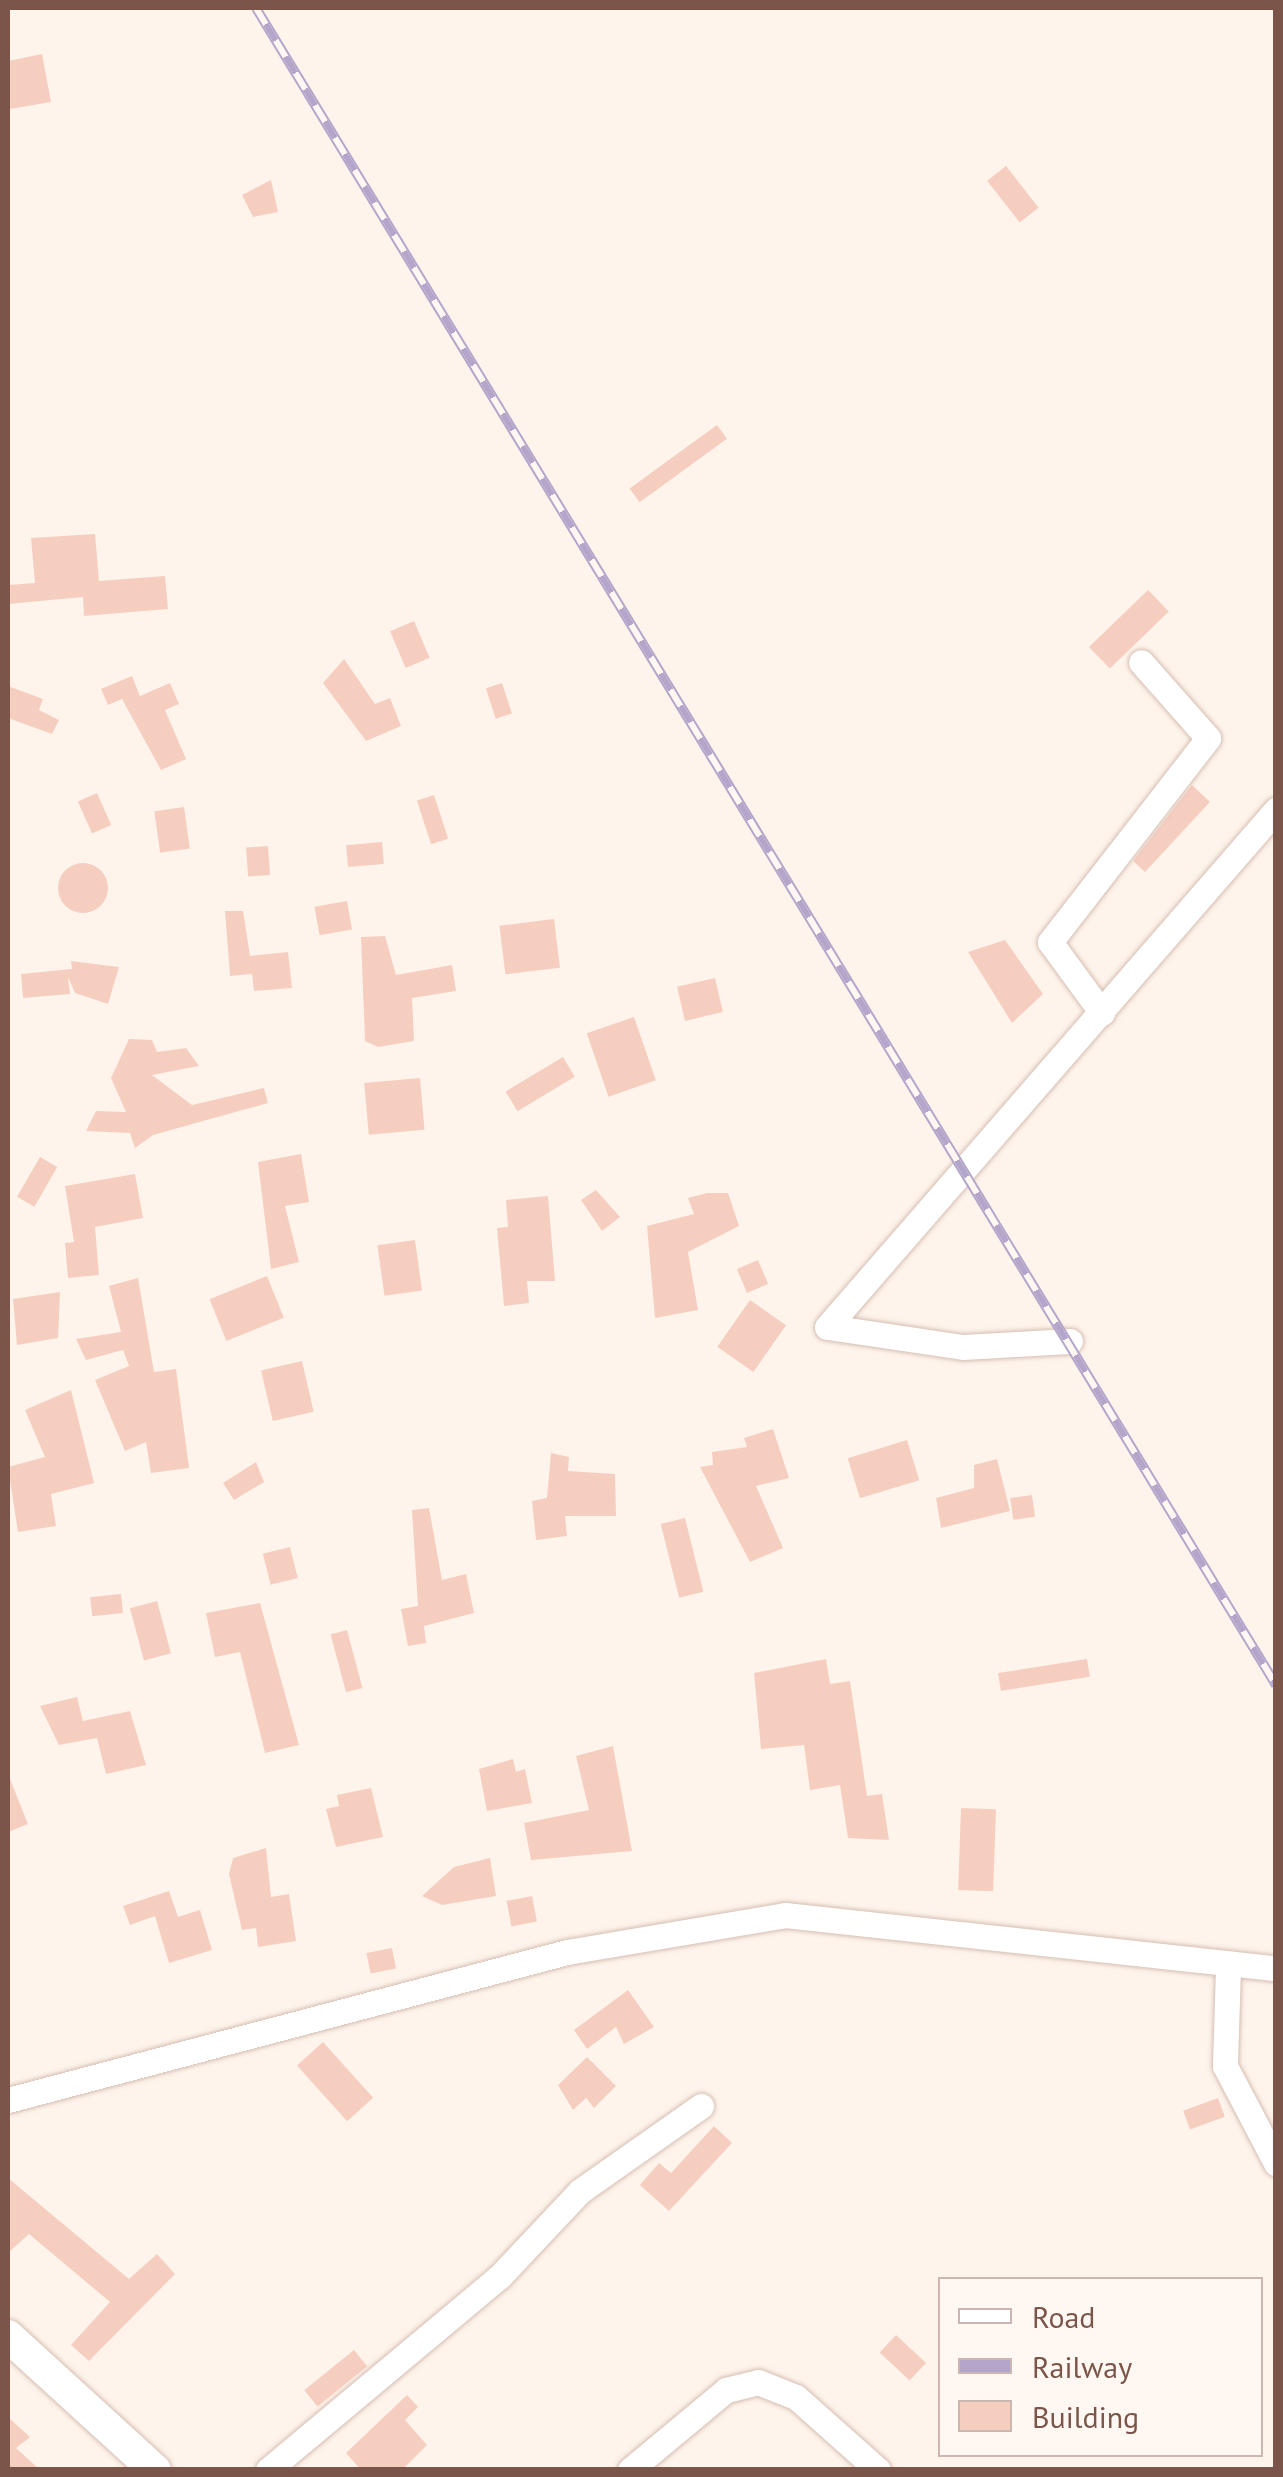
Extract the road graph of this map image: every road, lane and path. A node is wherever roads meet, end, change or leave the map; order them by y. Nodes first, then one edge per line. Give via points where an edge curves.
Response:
1 (1141, 662) dead end
2 (1276, 810) edge
3 (1102, 1013) junction
4 (1070, 1340) dead end
5 (1228, 1968) junction
6 (1276, 1968) edge
7 (8, 2100) edge
8 (701, 2106) dead end
9 (1276, 2163) edge
10 (8, 2336) edge
11 (154, 2470) edge
12 (268, 2470) edge
13 (630, 2470) edge
14 (878, 2470) edge

1 - 3 street via 1216,729 1050,942
2 - 3 street
3 - 4 street via 827,1327 964,1348
5 - 6 street
5 - 7 street via 785,1915 568,1952
5 - 9 street via 1226,2066
8 - 12 street via 580,2191 500,2276
10 - 11 street
13 - 14 street via 726,2390 758,2382 796,2397

